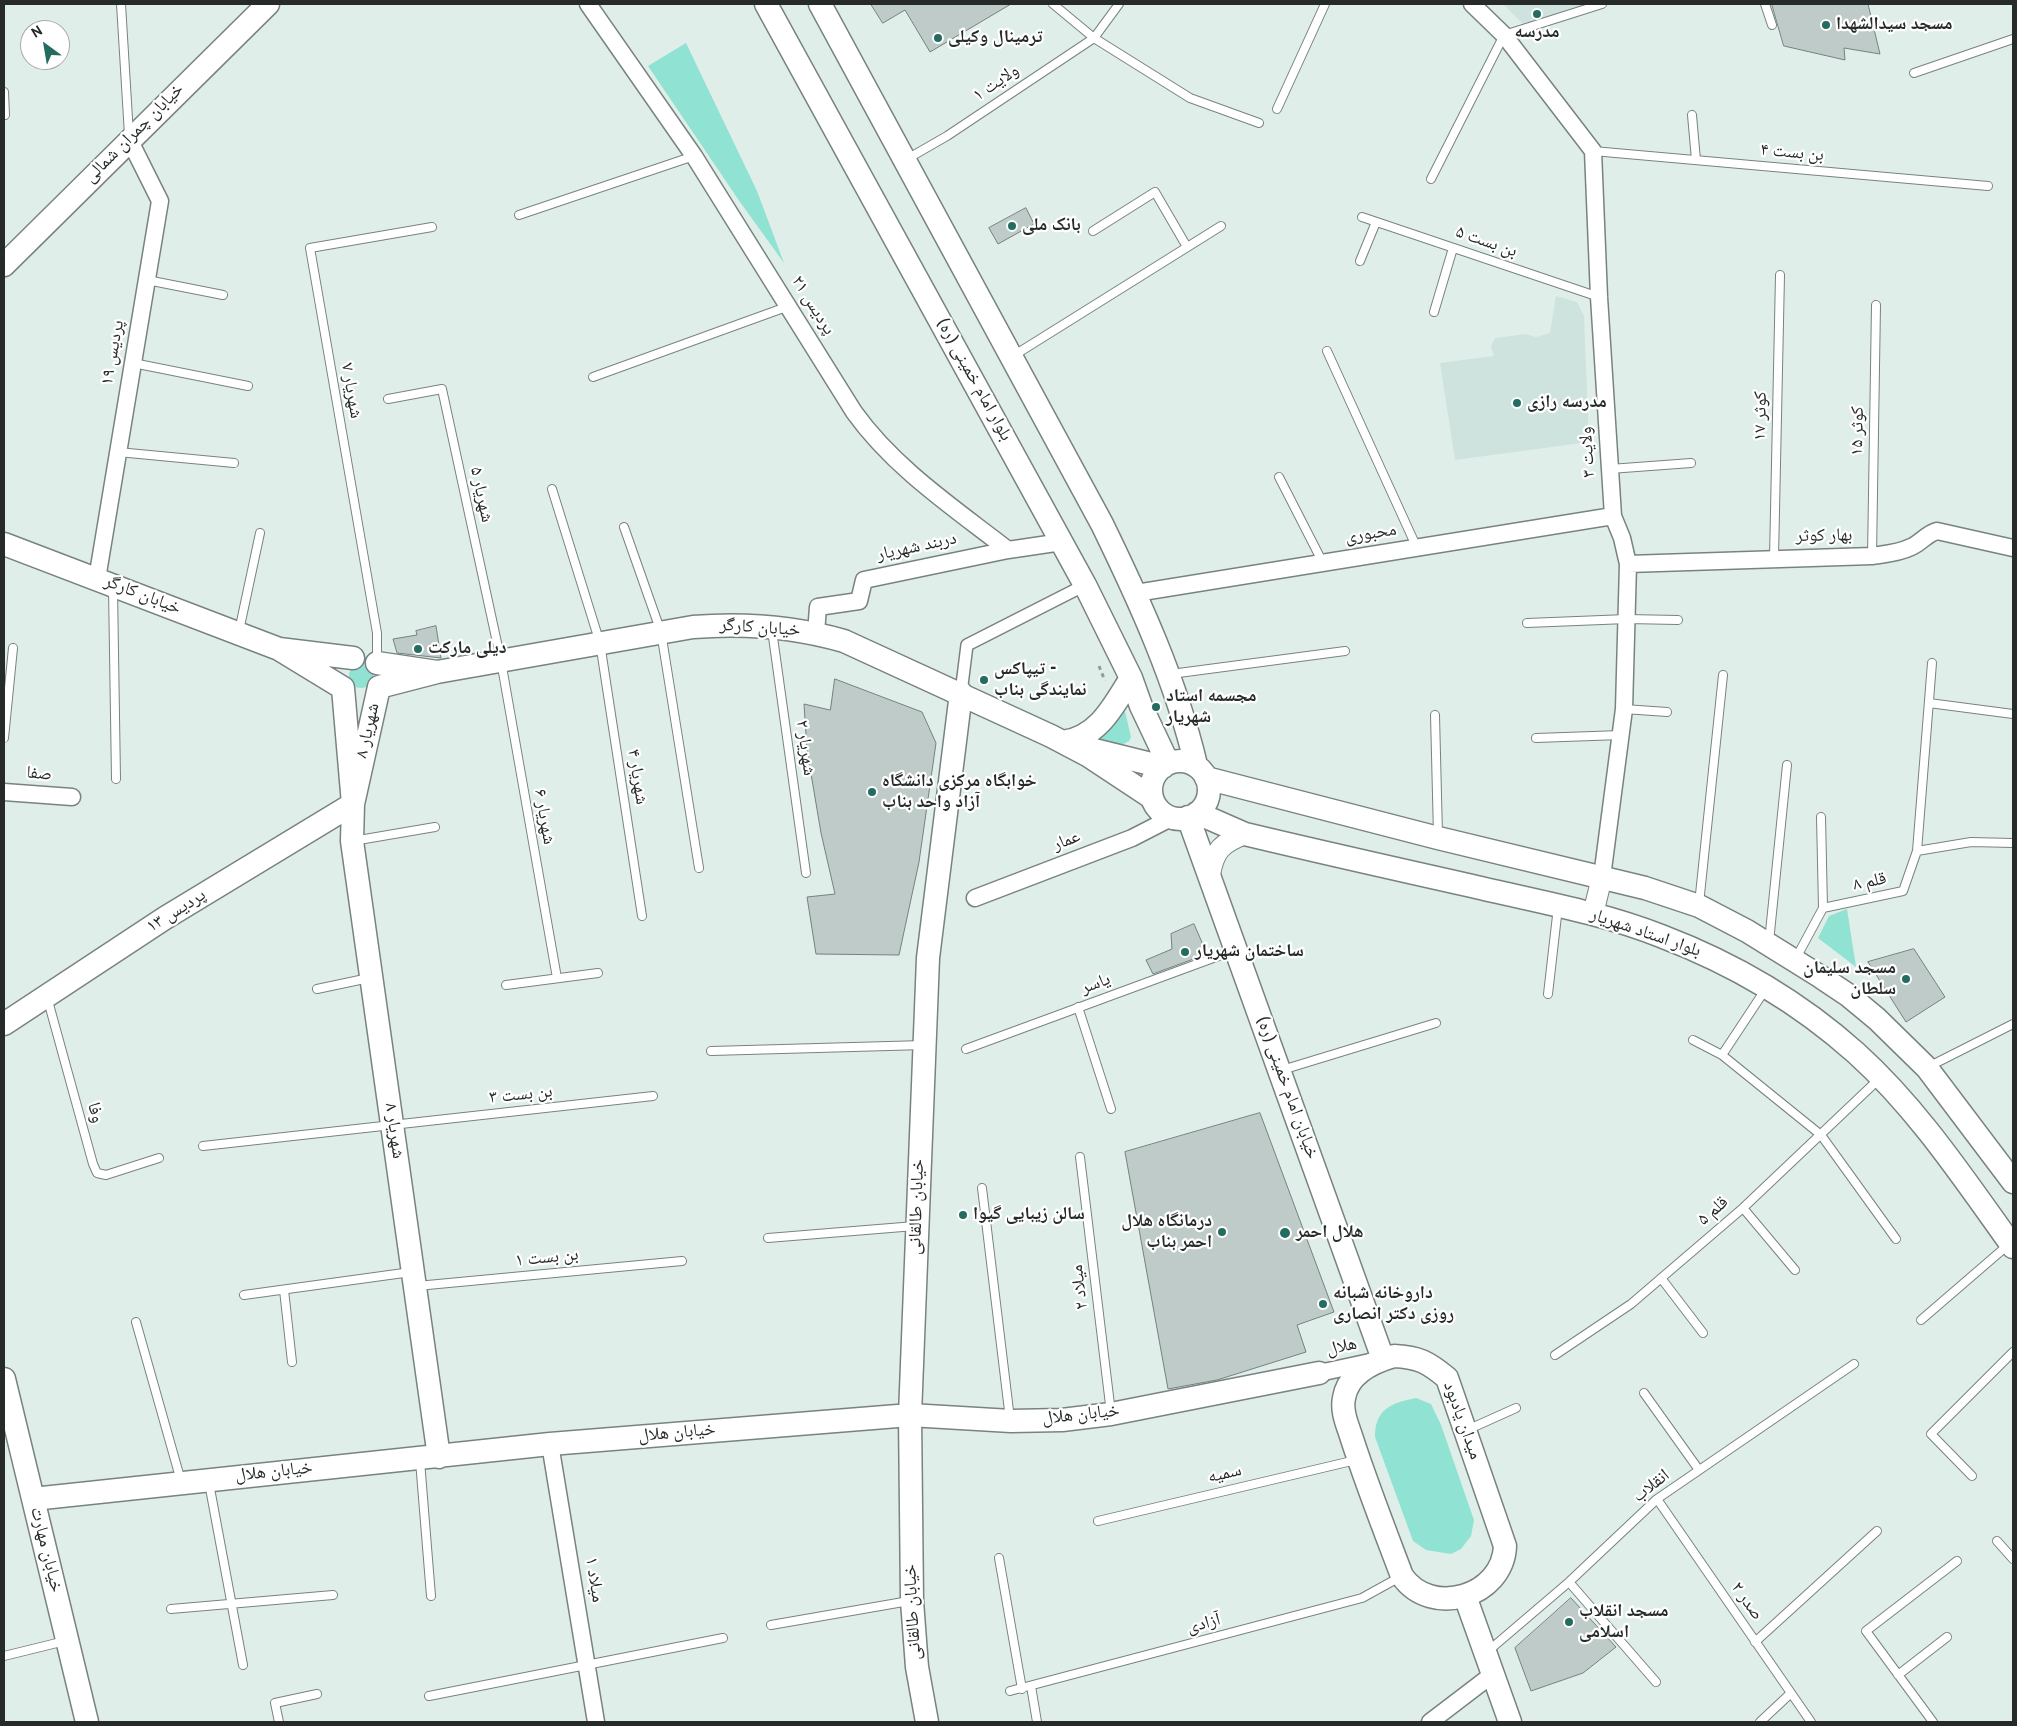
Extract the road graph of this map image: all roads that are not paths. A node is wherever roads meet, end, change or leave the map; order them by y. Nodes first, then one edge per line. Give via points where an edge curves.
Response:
1 (121, 4) edge
2 (268, 4) edge
3 (588, 4) edge
4 (766, 4) edge
5 (820, 4) edge
6 (1053, 4) edge
7 (1119, 4) edge
8 (1325, 4) edge
9 (1472, 4) edge
10 (1602, 4) edge
11 (1764, 4) edge
12 (1772, 25) dead end
13 (1504, 35) junction
14 (1094, 38) junction
15 (2013, 39) edge
16 (1914, 73) dead end
17 (4, 92) edge
18 (1276, 109) dead end
19 (5, 115) dead end
20 (1692, 115) dead end
21 (1259, 123) dead end
22 (129, 140) junction
23 (1593, 151) junction
24 (694, 156) junction
25 (905, 160) junction
26 (1696, 160) junction
27 (1431, 179) dead end
28 (1988, 186) dead end
29 (518, 215) dead end
30 (1362, 217) dead end
31 (1376, 222) junction
32 (432, 226) dead end
33 (1221, 226) dead end
34 (1092, 231) dead end
35 (1187, 247) junction
36 (1452, 248) junction
37 (1360, 261) dead end
38 (4, 265) edge
39 (1780, 275) dead end
40 (147, 280) junction
41 (223, 295) dead end
42 (1599, 297) junction
43 (1876, 305) dead end
44 (789, 306) junction
45 (1434, 312) dead end
46 (1327, 351) dead end
47 (1012, 357) junction
48 (133, 363) junction
49 (592, 377) dead end
50 (248, 386) dead end
51 (388, 399) dead end
52 (118, 452) junction
53 (234, 463) dead end
54 (1691, 463) dead end
55 (1610, 469) junction
56 (1279, 477) dead end
57 (552, 489) dead end
58 (1613, 516) junction
59 (624, 526) dead end
60 (260, 533) dead end
61 (1062, 542) junction
62 (4, 544) edge
63 (2012, 545) edge
64 (1417, 548) junction
65 (1008, 550) junction
66 (1872, 556) junction
67 (1774, 558) junction
68 (1323, 563) junction
69 (1628, 564) junction
70 (105, 582) junction
71 (1086, 585) junction
72 (1136, 593) junction
73 (1627, 619) junction
74 (1678, 620) dead end
75 (1527, 623) dead end
76 (772, 628) junction
77 (661, 632) junction
78 (239, 633) junction
79 (816, 633) junction
80 (600, 643) junction
81 (13, 648) dead end
82 (279, 649) junction
83 (1345, 651) dead end
84 (353, 658) junction
85 (501, 661) junction
86 (377, 663) junction
87 (1932, 663) dead end
88 (437, 672) junction
89 (1169, 674) junction
90 (1723, 675) dead end
91 (1131, 678) junction
92 (379, 687) junction
93 (342, 688) junction
94 (960, 693) junction
95 (1929, 703) junction
96 (1624, 709) junction
97 (1667, 712) dead end
98 (2013, 714) edge
99 (1435, 715) dead end
100 (1621, 735) junction
101 (4, 738) edge
102 (1536, 738) dead end
103 (1063, 742) junction
104 (1165, 765) junction
105 (1787, 765) dead end
106 (1201, 771) junction
107 (116, 779) dead end
108 (4, 792) edge
109 (72, 797) dead end
110 (1151, 797) junction
111 (353, 804) junction
112 (1185, 816) junction
113 (1820, 817) dead end
114 (435, 827) dead end
115 (1245, 834) junction
116 (1438, 838) junction
117 (352, 841) junction
118 (2013, 842) edge
119 (1917, 851) junction
120 (699, 868) dead end
121 (806, 874) dead end
122 (1210, 875) junction
123 (1602, 877) junction
124 (975, 898) dead end
125 (1558, 906) junction
126 (1699, 906) junction
127 (1823, 908) junction
128 (1593, 914) junction
129 (642, 916) dead end
130 (1769, 944) junction
131 (1237, 949) junction
132 (1795, 960) junction
133 (598, 973) dead end
134 (371, 977) junction
135 (557, 978) junction
136 (506, 985) dead end
137 (1767, 988) junction
138 (318, 989) dead end
139 (1548, 994) dead end
140 (47, 996) junction
141 (1078, 1007) junction
142 (1436, 1023) dead end
143 (4, 1024) edge
144 (2013, 1024) edge
145 (1693, 1040) dead end
146 (925, 1045) junction
147 (966, 1049) dead end
148 (711, 1051) dead end
149 (1722, 1055) junction
150 (1927, 1068) junction
151 (1280, 1070) junction
152 (1881, 1077) junction
153 (653, 1096) dead end
154 (1111, 1109) dead end
155 (392, 1125) junction
156 (1821, 1135) junction
157 (204, 1146) dead end
158 (1080, 1157) dead end
159 (159, 1158) dead end
160 (2013, 1182) edge
161 (982, 1188) dead end
162 (1743, 1208) junction
163 (917, 1226) junction
164 (768, 1238) dead end
165 (1896, 1239) dead end
166 (2012, 1245) edge
167 (682, 1261) dead end
168 (1795, 1270) dead end
169 (1661, 1278) junction
170 (414, 1279) junction
171 (284, 1290) junction
172 (244, 1295) dead end
173 (1920, 1320) dead end
174 (136, 1322) dead end
175 (1703, 1333) dead end
176 (2013, 1352) edge
177 (1554, 1355) dead end
178 (1379, 1360) junction
179 (292, 1362) dead end
180 (1854, 1364) dead end
181 (1319, 1373) junction
182 (4, 1379) edge
183 (1644, 1393) dead end
184 (1344, 1398) junction
185 (1516, 1408) dead end
186 (1111, 1414) junction
187 (910, 1415) junction
188 (1010, 1421) junction
189 (1465, 1431) junction
190 (550, 1444) junction
191 (429, 1458) junction
192 (1359, 1459) junction
193 (1699, 1470) junction
194 (1972, 1476) dead end
195 (208, 1480) junction
196 (182, 1482) junction
197 (33, 1499) junction
198 (1657, 1499) junction
199 (1098, 1521) dead end
200 (1877, 1531) dead end
201 (1997, 1541) dead end
202 (999, 1558) dead end
203 (2013, 1559) edge
204 (1957, 1561) dead end
205 (1402, 1576) junction
206 (1569, 1582) junction
207 (333, 1594) dead end
208 (431, 1596) dead end
209 (1465, 1596) junction
210 (912, 1601) junction
211 (231, 1604) junction
212 (171, 1609) dead end
213 (771, 1625) dead end
214 (1947, 1637) dead end
215 (723, 1638) dead end
216 (67, 1640) junction
217 (1755, 1642) junction
218 (4, 1656) edge
219 (586, 1664) junction
220 (1489, 1664) junction
221 (243, 1665) dead end
222 (1898, 1674) junction
223 (1656, 1682) dead end
224 (1031, 1686) junction
225 (1022, 1689) junction
226 (1010, 1691) dead end
227 (1790, 1693) junction
228 (317, 1694) dead end
229 (430, 1696) dead end
230 (87, 1722) edge
231 (279, 1722) edge
232 (596, 1722) edge
233 (927, 1722) edge
234 (1037, 1722) edge
235 (1430, 1722) edge
236 (1510, 1722) edge
237 (1760, 1722) edge
238 (1811, 1722) edge
239 (1933, 1722) edge

1 - 22 lane
2 - 22 main road, خیابان چمران شمالی
3 - 24 street, پردیس ۲۱
4 - 61 main road, بلوار امام خمینی (ره)
5 - 25 main road
6 - 14 lane
7 - 14 lane, ولایت ۱
8 - 18 lane
9 - 13 street
10 - 13 lane
11 - 12 lane
13 - 23 street
13 - 27 lane
14 - 21 lane via 1190,98
14 - 25 lane, ولایت ۱ via 947,136
15 - 16 lane
17 - 19 lane
20 - 26 lane
22 - 38 main road, خیابان چمران شمالی
22 - 40 street, پردیس ۱۹ via 160,200
23 - 26 lane, بن بست ۴
23 - 42 street, ولایت ۳
24 - 29 lane
24 - 44 street, پردیس ۲۱
25 - 47 main road
26 - 28 lane, بن بست ۴
30 - 31 lane, بن بست ۵
31 - 36 lane, بن بست ۵
31 - 37 lane
32 - 86 lane, شهریار ۷ via 310,248 377,632
33 - 35 lane
34 - 35 lane via 1155,192
35 - 47 lane
36 - 42 lane, بن بست ۵
36 - 45 lane
39 - 67 lane, کوثر ۱۷
40 - 41 lane
40 - 48 street, پردیس ۱۹
42 - 55 street, ولایت ۳
43 - 66 lane, کوثر ۱۵
44 - 49 lane
44 - 65 street, پردیس ۲۱ via 870,434 902,466
46 - 64 lane
47 - 72 main road
48 - 50 lane
48 - 52 street, پردیس ۱۹
51 - 85 lane, شهریار ۵ via 442,389
52 - 53 lane
52 - 70 street, پردیس ۱۹
54 - 55 lane
55 - 58 street, ولایت ۳
56 - 68 lane
57 - 80 lane, شهریار ۴
58 - 64 street, محبوری
58 - 69 street, ولایت ۳
59 - 77 lane
60 - 78 lane
61 - 65 street
61 - 71 main road, بلوار امام خمینی (ره)
62 - 70 main road, خیابان کارگر
63 - 66 street, بهار کوثر via 1937,531 1903,550
64 - 68 street, محبوری
65 - 79 street, دربند شهریار via 864,580 859,601 818,607
66 - 67 street, بهار کوثر
67 - 69 street, بهار کوثر
68 - 72 street, محبوری
69 - 73 street, ولایت ۳
70 - 78 main road, خیابان کارگر
70 - 107 lane
71 - 91 main road, بلوار امام خمینی (ره)
71 - 94 street via 967,645
72 - 89 main road
73 - 74 lane
73 - 75 lane
73 - 96 street, ولایت ۳
76 - 77 main road, خیابان کارگر via 716,625
76 - 79 main road, خیابان کارگر
76 - 121 lane, شهریار ۲
77 - 80 main road, خیابان کارگر
77 - 120 lane
78 - 82 main road, خیابان کارگر
79 - 94 main road, خیابان کارگر via 844,641
80 - 85 main road, خیابان کارگر
80 - 129 lane, شهریار ۴
81 - 101 lane
82 - 84 main road, خیابان کارگر
82 - 93 main road, خیابان کارگر
83 - 89 lane
84 - 86 main road via 366,656
84 - 93 main road via 347,660 341,670
85 - 88 main road, خیابان کارگر
85 - 135 lane, شهریار ۶
86 - 88 main road, خیابان کارگر
86 - 92 main road via 382,675
87 - 95 lane
88 - 92 main road, خیابان کارگر
89 - 106 main road
90 - 126 lane
91 - 103 main road via 1105,719 1083,735
91 - 104 main road, بلوار امام خمینی (ره)
92 - 93 main road via 368,697 361,698
92 - 111 main road, شهریار ۸
93 - 111 main road, شهریار ۸
94 - 103 main road, خیابان کارگر
94 - 146 main road, خیابان طالقانی via 928,958
95 - 98 lane
95 - 119 lane
96 - 97 lane
96 - 100 street, ولایت ۳
99 - 116 lane
100 - 102 lane
100 - 123 street, ولایت ۳
103 - 104 main road
103 - 110 main road
104 - 106 main road via 1183,760
104 - 110 main road via 1151,783
105 - 130 lane
106 - 112 main road via 1209,790 1206,803
106 - 116 main road
108 - 109 street, صفا
110 - 112 main road via 1157,809
111 - 117 main road, شهریار ۸
111 - 140 main road, پردیس ۱۳ via 165,918
112 - 115 main road, بلوار استاد شهریار
112 - 122 main road, خیابان امام خمینی (ره)
112 - 124 street, عمار
113 - 127 lane
114 - 117 lane
115 - 122 street via 1218,849
115 - 125 main road, بلوار استاد شهریار
116 - 123 main road
117 - 134 main road, شهریار ۸
118 - 119 lane via 1971,842
119 - 127 lane, قلم ۸ via 1903,891
122 - 131 main road, خیابان امام خمینی (ره)
123 - 126 main road
123 - 128 street
125 - 128 main road, بلوار استاد شهریار
125 - 139 lane
126 - 130 main road
127 - 132 lane
128 - 137 main road, بلوار استاد شهریار via 1660,935
130 - 132 main road
131 - 141 lane, یاسر
131 - 151 main road, خیابان امام خمینی (ره)
132 - 150 main road via 1848,995
133 - 135 lane
134 - 138 lane
134 - 155 main road, شهریار ۸
135 - 136 lane
137 - 149 lane
137 - 152 main road, بلوار استاد شهریار via 1798,1005
140 - 143 main road, پردیس ۱۳
140 - 159 lane, وفا via 97,1173 106,1175
141 - 147 lane, یاسر
141 - 154 lane
142 - 151 lane
144 - 150 lane
145 - 149 lane
146 - 148 lane
146 - 163 main road, خیابان طالقانی
149 - 156 lane
150 - 160 main road
151 - 178 main road, خیابان امام خمینی (ره)
152 - 156 lane, قلم ۵
152 - 166 main road, بلوار استاد شهریار via 1923,1123
153 - 155 lane, بن بست ۳
155 - 157 lane
155 - 170 main road, شهریار ۸
156 - 162 lane, قلم ۵
156 - 165 lane
158 - 186 lane, میلاد ۲
161 - 188 lane
162 - 168 lane
162 - 169 lane, قلم ۵
163 - 164 lane
163 - 187 main road, خیابان طالقانی
166 - 173 lane
167 - 170 lane, بن بست ۱
169 - 175 lane
169 - 177 lane, قلم ۵ via 1631,1304
170 - 171 lane, بن بست ۱
170 - 191 main road, شهریار ۸
171 - 172 lane, بن بست ۱
171 - 179 lane
174 - 196 lane
176 - 194 lane via 1931,1434
178 - 181 street, هلال
178 - 184 main road via 1358,1373 1346,1388
178 - 189 main road, میدان یادبود via 1394,1356 1413,1357 1432,1365 1446,1378
180 - 193 lane, انقلاب
181 - 184 street via 1337,1387
181 - 186 main road, خیابان هلال
182 - 197 main road, خیابان مهارت
183 - 193 lane
184 - 192 main road, میدان یادبود via 1343,1409
185 - 189 lane
186 - 188 main road, خیابان هلال via 1062,1420
187 - 188 main road, خیابان هلال
187 - 190 main road, خیابان هلال
187 - 210 main road, خیابان طالقانی
189 - 209 main road, میدان یادبود via 1505,1546 1501,1567 1489,1583
190 - 191 main road, خیابان هلال
190 - 219 street, میلاد ۱
191 - 195 main road, خیابان هلال
191 - 208 lane
192 - 199 lane, سمیه
192 - 205 main road, میدان یادبود
193 - 198 lane, انقلاب
195 - 196 main road, خیابان هلال
195 - 211 lane
196 - 197 main road, خیابان هلال
197 - 216 main road, خیابان مهارت
198 - 206 lane, انقلاب
198 - 217 lane, صدر ۲
200 - 217 lane
201 - 203 lane
202 - 225 lane
204 - 222 lane via 1866,1631
205 - 209 main road, میدان یادبود via 1406,1584 1434,1598
205 - 224 lane, آزادی via 1362,1598
206 - 220 lane, انقلاب
206 - 223 lane
207 - 211 lane
209 - 220 main road
210 - 213 lane
210 - 233 main road, خیابان طالقانی via 917,1667
211 - 212 lane
211 - 221 lane
214 - 222 lane
215 - 219 lane
216 - 218 lane
216 - 230 main road, خیابان مهارت
217 - 227 lane, صدر ۲
219 - 229 lane
219 - 232 street, میلاد ۱
220 - 235 street
220 - 236 main road
222 - 239 lane
224 - 225 lane, آزادی
224 - 234 lane
225 - 226 lane, آزادی
227 - 237 lane
227 - 238 lane, صدر ۲
228 - 231 lane via 275,1703

